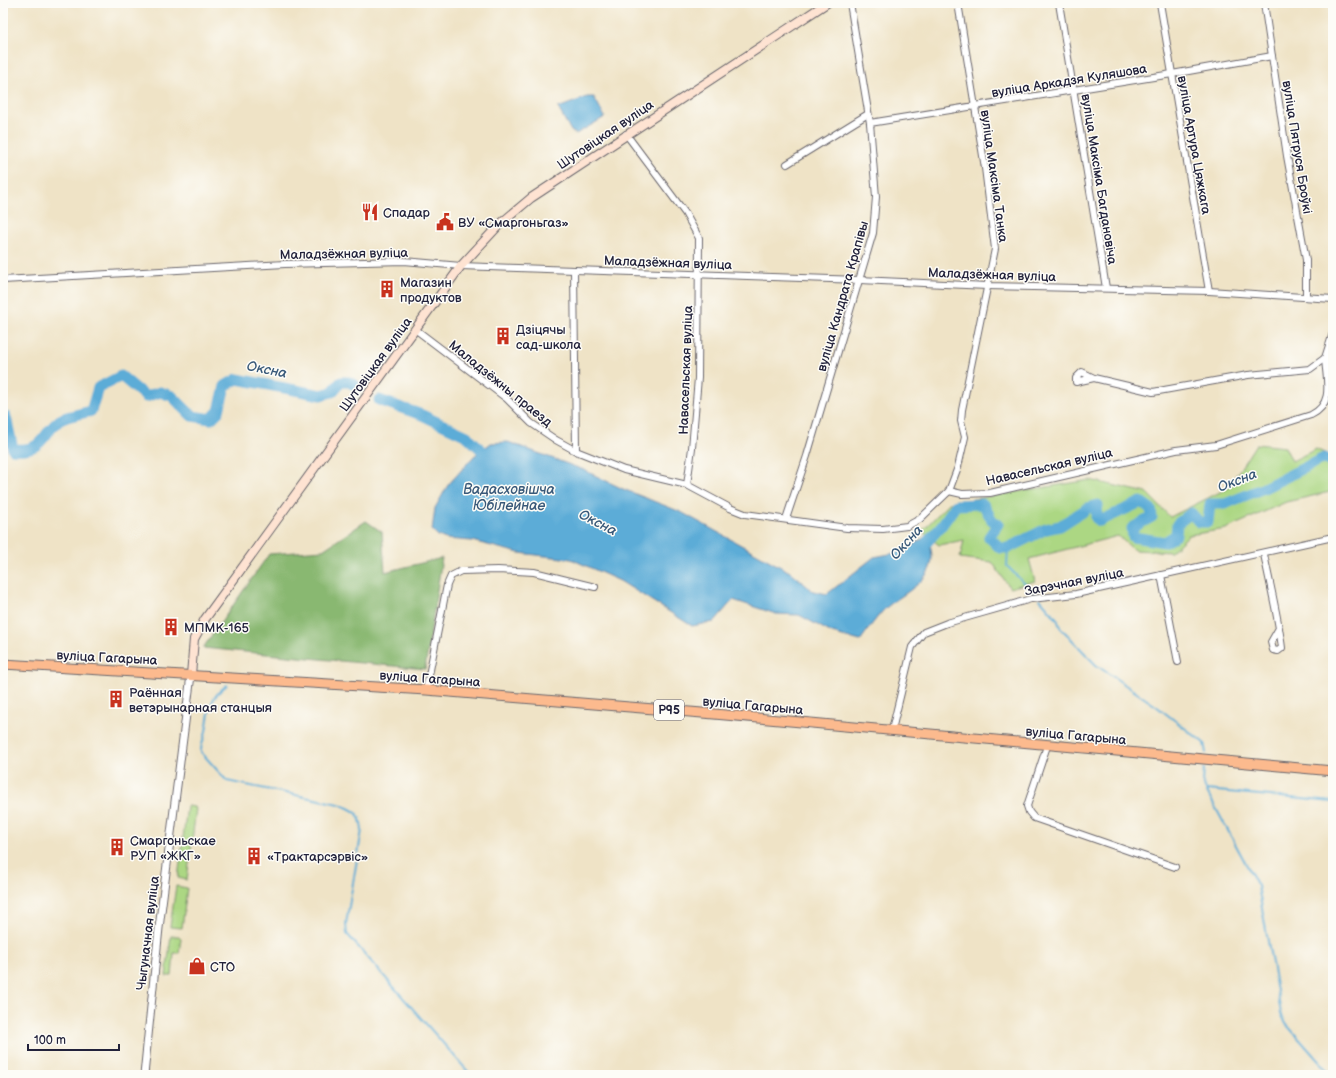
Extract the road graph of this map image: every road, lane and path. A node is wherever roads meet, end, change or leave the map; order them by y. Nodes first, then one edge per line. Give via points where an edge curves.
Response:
1 (827, 3) edge
2 (850, 3) edge
3 (958, 3) edge
4 (1059, 3) edge
5 (1160, 3) edge
6 (1264, 3) edge
7 (1272, 56) junction
8 (1172, 74) junction
9 (1074, 90) junction
10 (975, 107) junction
11 (868, 114) junction
12 (870, 123) junction
13 (626, 134) junction
14 (787, 164) dead end
15 (461, 266) junction
16 (574, 270) junction
17 (700, 275) junction
18 (3, 280) edge
19 (860, 280) junction
20 (987, 286) junction
21 (1106, 288) junction
22 (1209, 291) junction
23 (1306, 296) junction
24 (1333, 299) edge
25 (415, 330) junction
26 (1333, 333) edge
27 (1325, 358) junction
28 (1094, 378) dead end
29 (576, 451) junction
30 (687, 485) junction
31 (949, 491) junction
32 (786, 519) junction
33 (1333, 538) edge
34 (1264, 554) junction
35 (1161, 575) junction
36 (595, 587) dead end
37 (1280, 628) dead end
38 (1178, 662) dead end
39 (3, 664) edge
40 (191, 675) junction
41 (426, 690) junction
42 (892, 730) junction
43 (1047, 746) junction
44 (1333, 771) edge
45 (1175, 867) dead end
46 (144, 1075) edge

1 - 13 main road, Шутовіцкая вуліца
2 - 11 street, вуліца Кандрата Крапівы
3 - 10 street, вуліца Максіма Танка
4 - 9 street, вуліца Максіма Багдановіча
5 - 8 street, вуліца Артура Цяжкага
6 - 7 street, вуліца Пятруся Броўкі
7 - 8 street, вуліца Аркадзя Куляшова
7 - 23 street, вуліца Пятруся Броўкі via 1306,260
8 - 9 street, вуліца Аркадзя Куляшова
8 - 22 street, вуліца Артура Цяжкага
9 - 10 street, вуліца Аркадзя Куляшова
9 - 21 street, вуліца Максіма Багдановіча
10 - 12 street, вуліца Аркадзя Куляшова
10 - 20 street, вуліца Максіма Танка via 994,234 995,249
11 - 12 street, вуліца Кандрата Крапівы
11 - 14 street
12 - 19 street, вуліца Кандрата Крапівы via 876,215
13 - 15 main road, Шутовіцкая вуліца via 515,211
13 - 17 street, Навасельская вуліца via 699,238
15 - 16 street, Маладзёжная вуліца
15 - 18 street, Маладзёжная вуліца via 404,261 285,264
15 - 25 main road, Шутовіцкая вуліца
16 - 17 street, Маладзёжная вуліца
16 - 29 street
17 - 19 street, Маладзёжная вуліца
17 - 30 street, Навасельская вуліца via 697,326 698,378
19 - 20 street, Маладзёжная вуліца
19 - 32 street, вуліца Кандрата Крапівы
20 - 21 street, Маладзёжная вуліца
20 - 31 street, вуліца Максіма Танка via 962,410 961,421 965,437
21 - 22 street, Маладзёжная вуліца
22 - 23 street, Маладзёжная вуліца
23 - 24 street, Маладзёжная вуліца
25 - 29 street, Маладзёжны праезд via 506,398 531,423
25 - 40 main road, Шутовіцкая вуліца via 205,619 194,639
26 - 27 street
27 - 28 street via 1310,369 1248,375 1153,392
27 - 31 street, Навасельская вуліца via 1327,384 1324,406 1311,415 1216,445 1176,450 990,492 962,494
29 - 30 street, Маладзёжны праезд via 624,470
30 - 32 street via 745,514
31 - 32 street via 920,519 907,526 883,529 847,528
33 - 34 street, Зарэчная вуліца
34 - 35 street, Зарэчная вуліца
34 - 37 street
35 - 38 street
35 - 42 street, Зарэчная вуліца via 1076,594 1031,599 924,632 912,647
36 - 41 street via 534,572 461,571 451,576
39 - 40 main road, вуліца Гагарына / Р95
40 - 41 main road, вуліца Гагарына / Р95
40 - 46 street, Чыгуначная вуліца via 159,928
41 - 42 main road, вуліца Гагарына / Р95
42 - 43 main road, вуліца Гагарына / Р95
43 - 44 main road, вуліца Гагарына / Р95
43 - 45 street via 1027,806 1034,818

